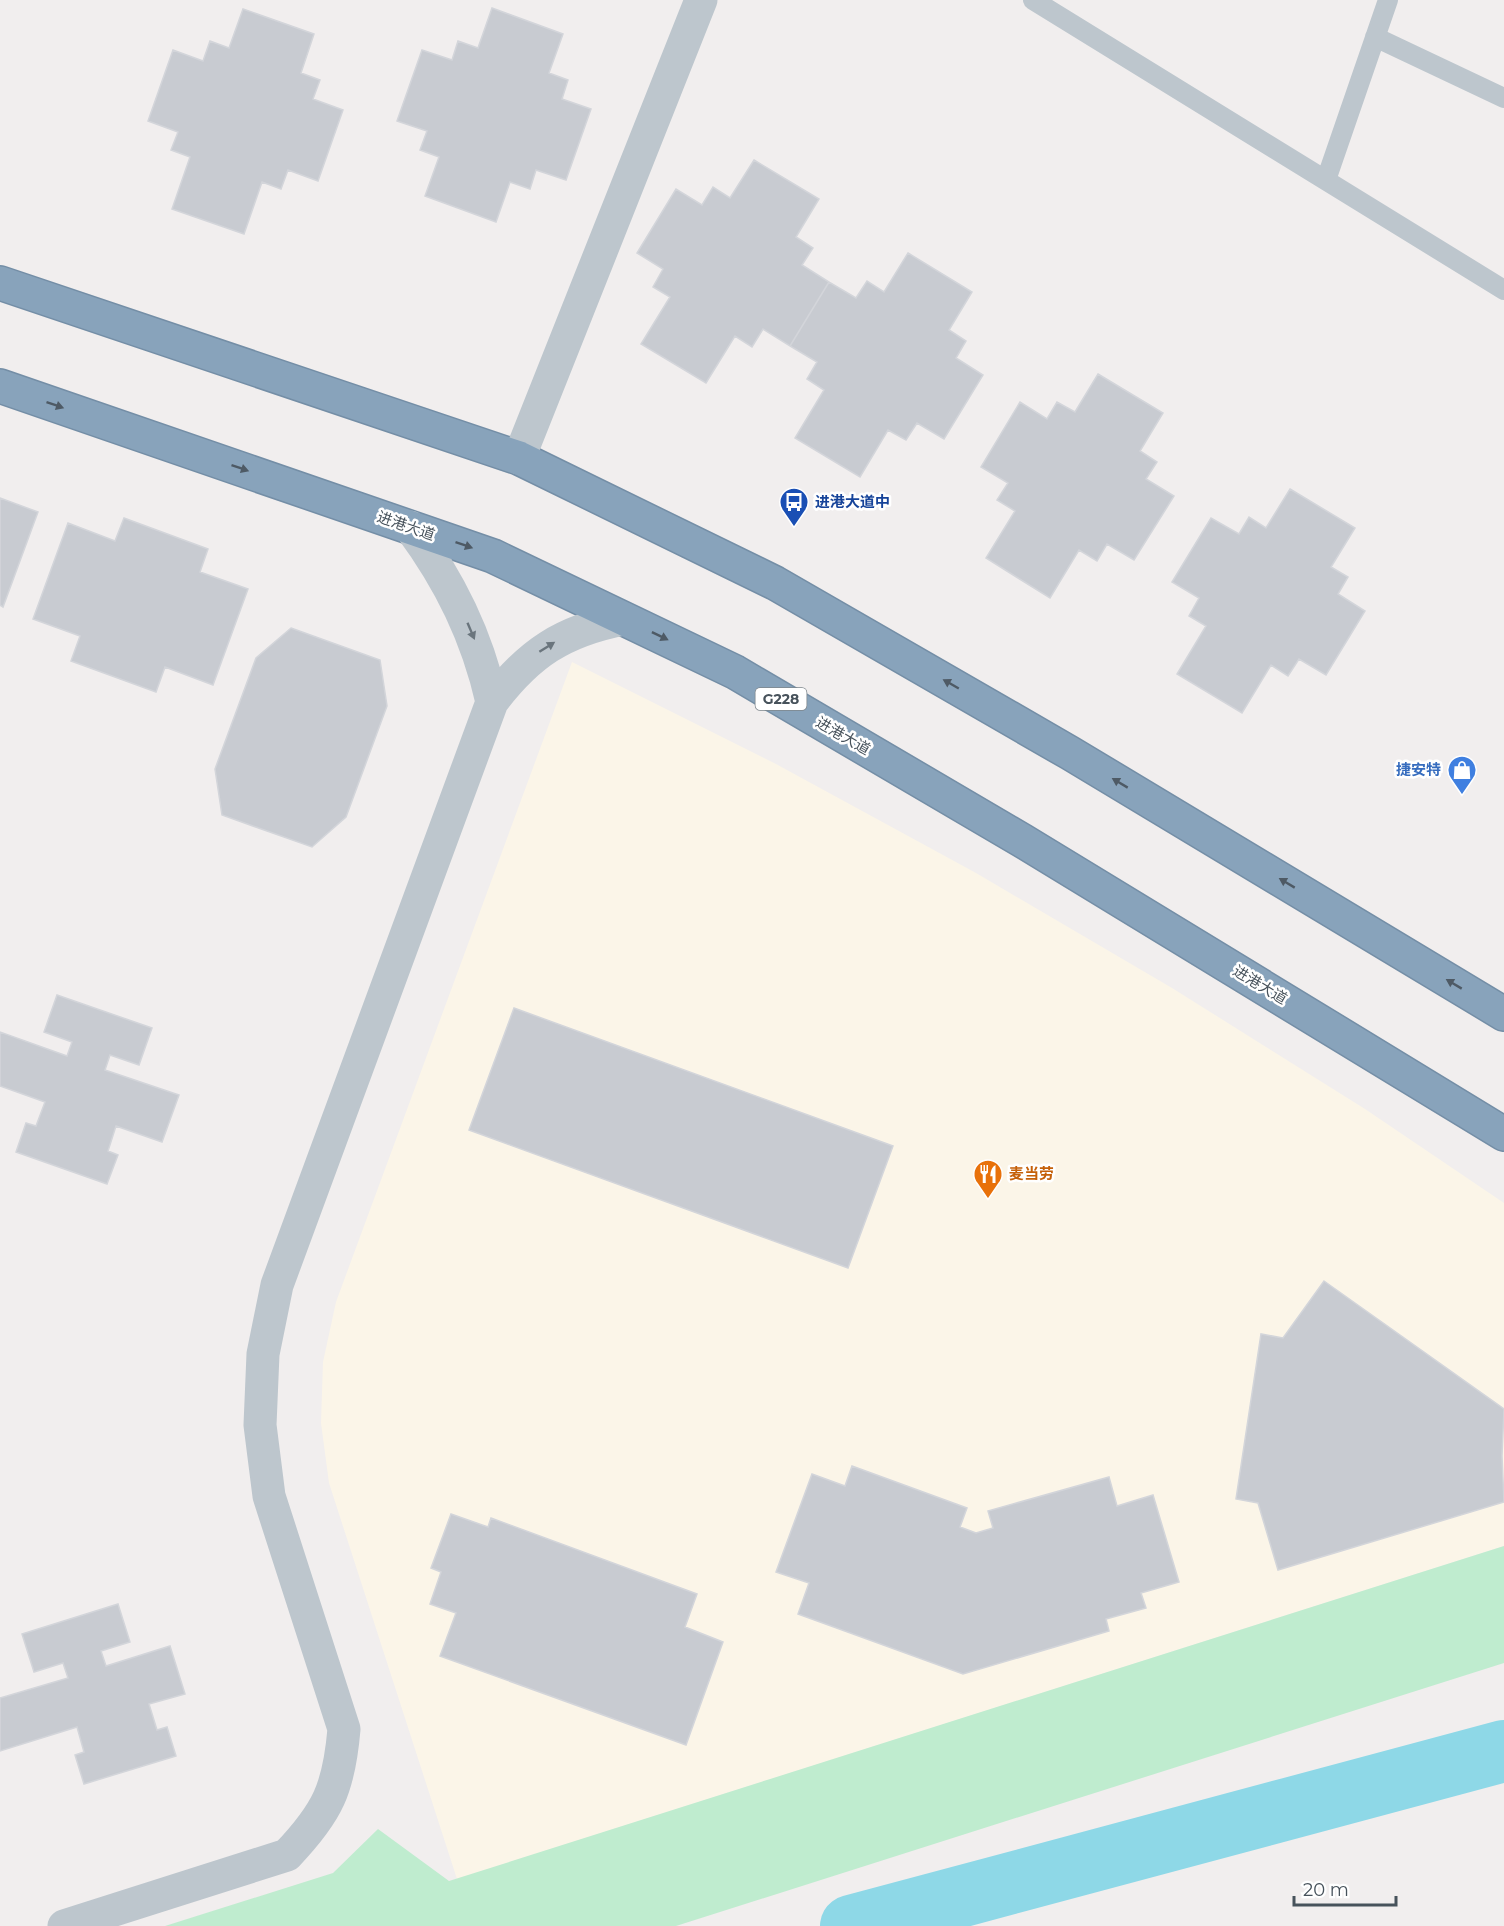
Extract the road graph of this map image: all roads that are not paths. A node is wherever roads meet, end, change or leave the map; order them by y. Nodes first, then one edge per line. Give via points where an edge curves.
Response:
1 (701, 0) edge
2 (1033, 0) edge
3 (1388, 0) edge
4 (1375, 37) junction
5 (1504, 98) edge
6 (1326, 180) junction
7 (0, 283) edge
8 (1504, 290) edge
9 (0, 386) edge
10 (519, 458) junction
11 (410, 527) junction
12 (623, 619) junction
13 (492, 702) junction
14 (1504, 1014) edge
15 (1504, 1134) edge
16 (64, 1926) edge

1 - 10 street
2 - 6 lane
3 - 4 lane
4 - 5 lane
4 - 6 lane
6 - 8 lane
7 - 10 highway
9 -> 11 highway, 进港大道 / G228
14 -> 10 highway via 1070,753 775,583
11 -> 12 highway, 进港大道 / G228 via 493,555
11 -> 13 street via 462,609
13 -> 12 street via 511,676 562,637 592,625
12 -> 15 highway, 进港大道 / G228 via 735,672
13 - 16 street via 277,1285 263,1354 260,1425 270,1496 344,1729 341,1765 331,1799 312,1829 287,1855

